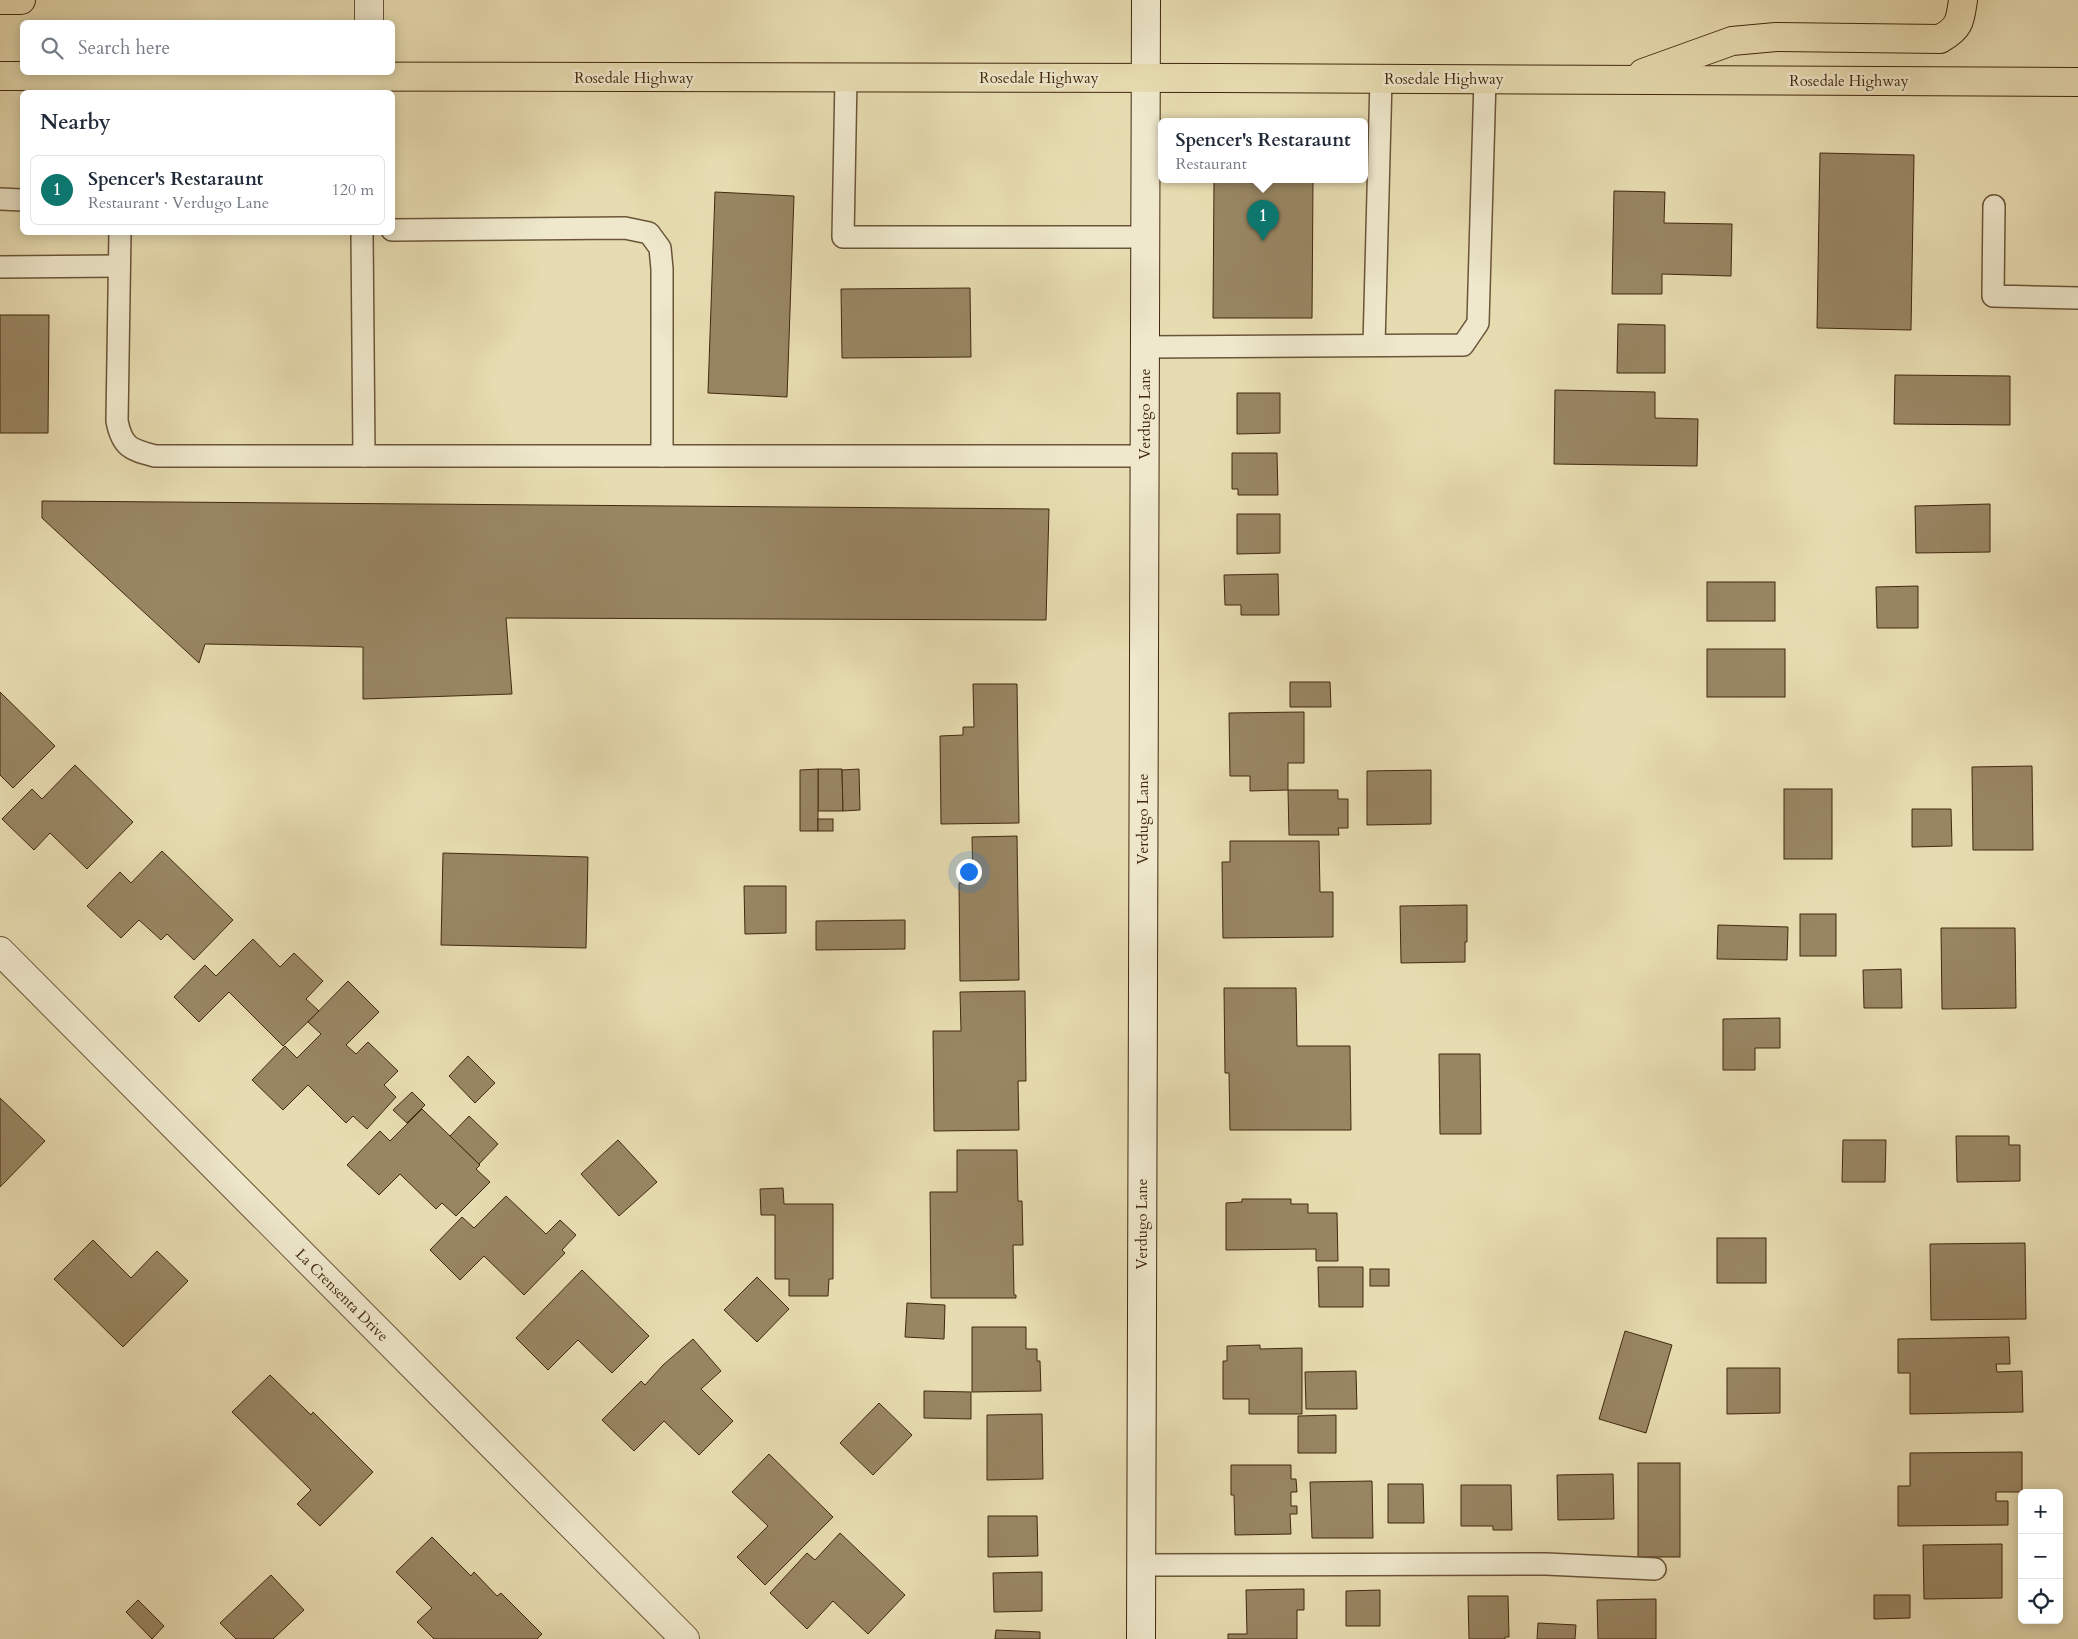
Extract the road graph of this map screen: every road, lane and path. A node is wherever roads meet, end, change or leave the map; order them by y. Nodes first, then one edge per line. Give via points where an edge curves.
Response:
1 (0, 0) edge
2 (8, 0) edge
3 (21, 0) edge
4 (369, 0) edge
5 (1146, 0) edge
6 (1963, 0) edge
7 (369, 20) edge
8 (0, 76) edge
9 (846, 78) junction
10 (1145, 78) junction
11 (1381, 79) junction
12 (1486, 79) junction
13 (1625, 80) junction
14 (368, 81) edge
15 (2078, 82) edge
16 (0, 199) edge
17 (20, 200) edge
18 (1994, 206) dead end
19 (395, 230) edge
20 (120, 235) edge
21 (362, 235) edge
22 (1145, 237) junction
23 (119, 266) junction
24 (0, 267) edge
25 (2078, 298) edge
26 (1374, 346) junction
27 (1145, 347) junction
28 (364, 456) junction
29 (662, 456) junction
30 (1144, 456) junction
31 (0, 952) edge
32 (1141, 1565) junction
33 (1655, 1569) dead end
34 (685, 1639) edge
35 (1140, 1639) edge

1 - 2 main road
2 - 3 main road
4 - 7 street
5 - 10 street, Verdugo Lane
6 - 13 main road via 1960,23 1940,39 1776,37 1732,41
8 - 14 main road, Rosedale Highway
9 - 10 main road, Rosedale Highway
9 - 14 main road, Rosedale Highway
9 - 22 lane via 843,237
10 - 11 main road, Rosedale Highway
10 - 22 street, Verdugo Lane
11 - 12 main road, Rosedale Highway
11 - 26 lane
12 - 13 main road, Rosedale Highway
12 - 26 lane via 1478,323 1463,345
13 - 15 main road, Rosedale Highway
16 - 17 lane
18 - 25 lane via 1993,296
19 - 29 lane via 625,228 649,233 660,248 662,269
20 - 23 lane
21 - 28 lane
22 - 27 street, Verdugo Lane
23 - 24 lane
23 - 28 lane via 117,421 120,437 135,451 156,456
26 - 27 lane
27 - 30 street, Verdugo Lane
28 - 29 lane
29 - 30 lane
30 - 32 street, Verdugo Lane
31 - 34 street, La Crensenta Drive
32 - 33 lane via 1546,1564
32 - 35 street, Verdugo Lane

